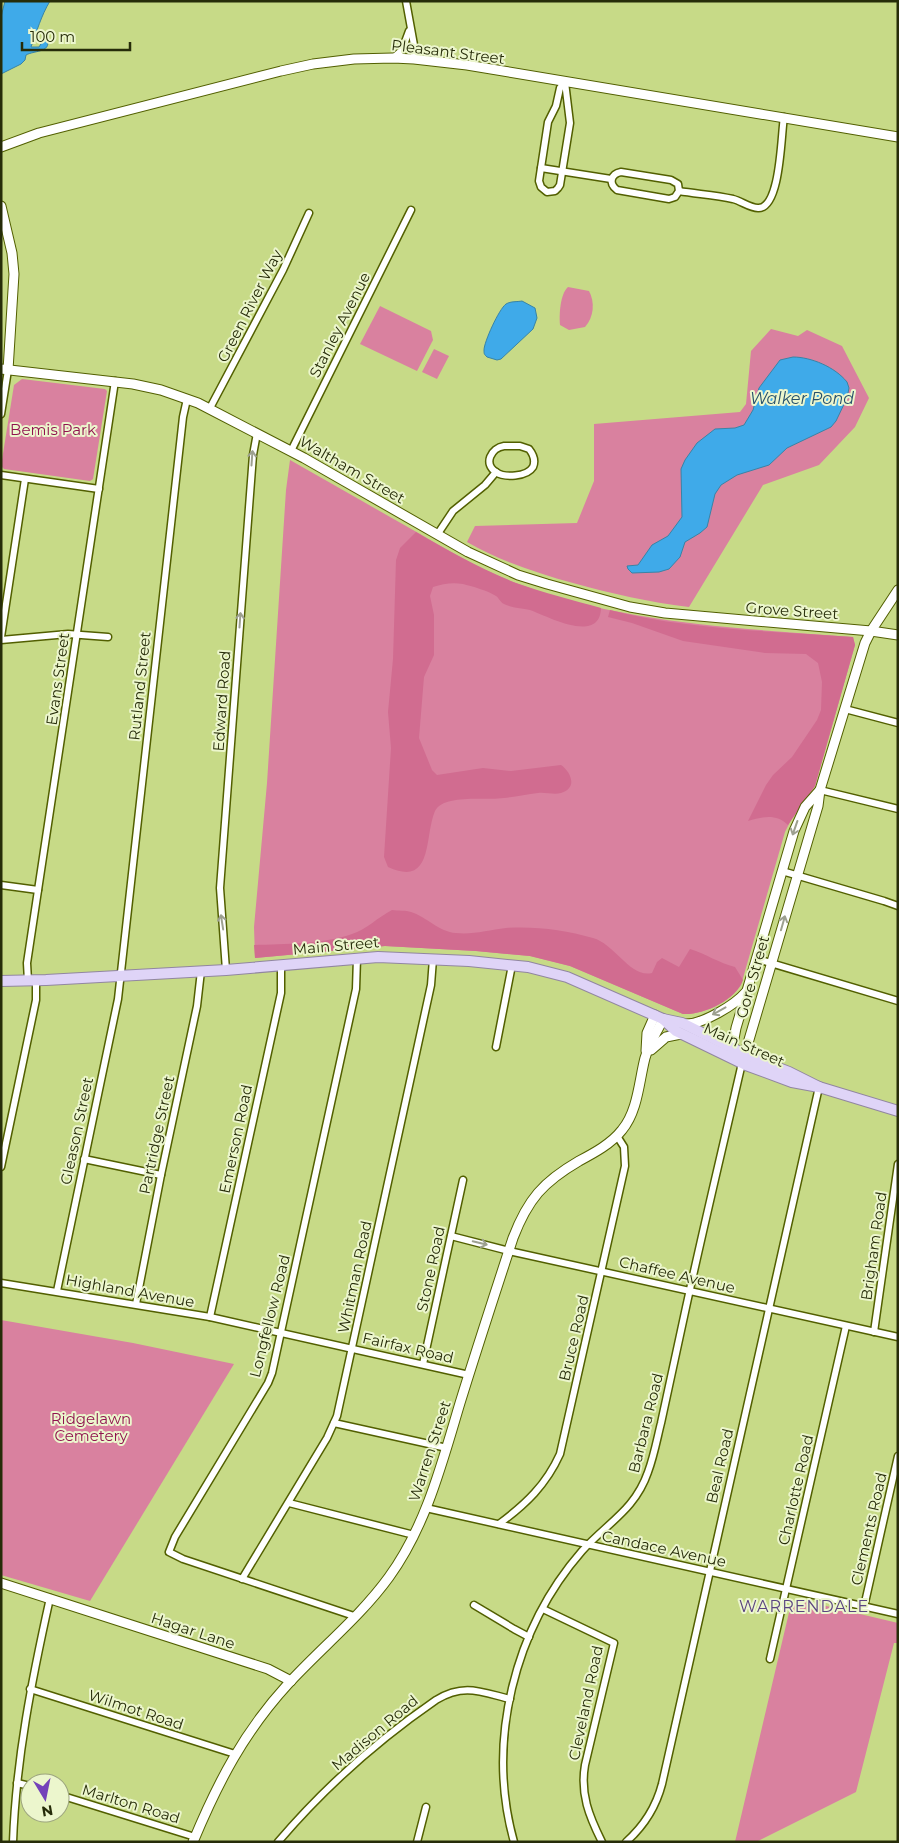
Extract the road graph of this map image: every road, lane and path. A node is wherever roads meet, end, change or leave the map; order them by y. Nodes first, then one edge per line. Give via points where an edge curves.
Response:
1 (406, 1) edge
2 (410, 25) junction
3 (393, 58) junction
4 (414, 59) junction
5 (565, 82) junction
6 (784, 117) junction
7 (898, 137) edge
8 (1, 147) edge
9 (541, 168) junction
10 (562, 172) junction
11 (612, 179) junction
12 (679, 191) junction
13 (1, 206) edge
14 (411, 210) dead end
15 (309, 214) dead end
16 (5, 369) edge
17 (115, 381) junction
18 (187, 399) junction
19 (210, 408) junction
20 (1, 414) edge
21 (258, 433) junction
22 (291, 451) junction
23 (496, 472) junction
24 (1, 475) edge
25 (25, 479) junction
26 (99, 489) junction
27 (437, 535) junction
28 (898, 590) edge
29 (684, 615) joint
30 (871, 631) junction
31 (77, 634) junction
32 (898, 635) edge
33 (108, 637) dead end
34 (1, 638) edge
35 (845, 709) junction
36 (898, 723) edge
37 (820, 790) junction
38 (898, 810) edge
39 (782, 872) junction
40 (797, 876) junction
41 (1, 885) edge
42 (38, 890) junction
43 (898, 906) edge
44 (357, 958) junction
45 (433, 959) junction
46 (756, 959) junction
47 (771, 963) junction
48 (512, 965) junction
49 (281, 966) junction
50 (226, 970) junction
51 (201, 971) junction
52 (119, 976) junction
53 (1, 981) edge
54 (32, 981) junction
55 (748, 990) junction
56 (898, 1001) edge
57 (659, 1017) junction
58 (684, 1029) junction
59 (496, 1046) dead end
60 (733, 1048) junction
61 (646, 1055) junction
62 (743, 1058) junction
63 (818, 1087) junction
64 (898, 1111) edge
65 (617, 1136) junction
66 (84, 1159) junction
67 (898, 1164) edge
68 (1, 1167) edge
69 (160, 1175) junction
70 (463, 1180) dead end
71 (451, 1236) junction
72 (509, 1250) junction
73 (602, 1271) junction
74 (1, 1282) edge
75 (56, 1291) junction
76 (690, 1291) junction
77 (136, 1304) junction
78 (769, 1308) junction
79 (210, 1317) junction
80 (253, 1326) joint
81 (846, 1326) junction
82 (281, 1332) junction
83 (874, 1332) junction
84 (898, 1337) edge
85 (352, 1348) junction
86 (422, 1364) junction
87 (469, 1375) junction
88 (334, 1423) junction
89 (447, 1448) junction
90 (898, 1456) edge
91 (289, 1503) junction
92 (426, 1508) junction
93 (499, 1524) junction
94 (414, 1535) junction
95 (588, 1545) junction
96 (709, 1572) junction
97 (242, 1579) junction
98 (1, 1583) edge
99 (787, 1589) junction
100 (50, 1598) junction
101 (474, 1606) dead end
102 (864, 1607) junction
103 (543, 1609) junction
104 (898, 1614) edge
105 (354, 1616) junction
106 (530, 1637) junction
107 (770, 1659) dead end
108 (291, 1681) junction
109 (30, 1689) junction
110 (510, 1699) junction
111 (235, 1754) junction
112 (17, 1783) junction
113 (20, 1784) edge
114 (70, 1798) edge
115 (426, 1807) dead end
116 (194, 1839) edge
117 (13, 1842) edge
118 (278, 1842) edge
119 (417, 1842) edge
120 (514, 1842) edge
121 (602, 1842) edge
122 (626, 1842) edge

1 - 2 street
2 - 3 street via 405,44
2 - 4 street
3 - 4 street, Pleasant Street
3 - 8 street, Pleasant Street via 340,60 281,71 39,133
4 - 5 street, Pleasant Street
5 - 6 street, Pleasant Street
5 - 9 street via 548,122
5 - 10 street via 570,124
6 - 7 street, Pleasant Street
6 - 12 street via 779,173 767,205 758,208 728,198
9 - 10 street
9 - 10 street via 540,184 547,192 558,188
10 - 11 street
11 - 12 street via 621,172 671,180 678,184
11 - 12 street via 613,187 620,190 669,199
13 - 16 street via 14,274
14 - 22 street, Stanley Avenue
15 - 19 street, Green River Way
16 - 17 street, Waltham Street
16 - 20 street
17 - 18 street, Waltham Street
17 - 26 street, Evans Street
18 - 19 street, Waltham Street
18 - 52 street, Rutland Street
19 - 21 street, Waltham Street
21 - 22 street, Waltham Street
50 -> 21 street, Edward Road via 220,888 253,455
22 - 27 street, Waltham Street
23 - 23 street via 503,475 527,473 534,464 533,455 524,447 499,447 489,460
23 - 27 street via 453,511
24 - 25 street
25 - 26 street
25 - 34 street
26 - 31 street, Evans Street
27 - 29 street, Waltham Street via 479,558 531,579 630,607
28 - 30 street, Gore Street
29 - 30 street, Grove Street
30 - 32 street, Grove Street
30 - 35 street, Gore Street
31 - 33 street
31 - 34 street
31 - 42 street, Evans Street
35 - 36 street
35 - 37 street, Gore Street
37 - 38 street
37 -> 39 street, Gore Street via 799,818
37 - 40 street, Gore Street
39 - 40 street
39 - 46 street, Gore Street
40 - 43 street
47 -> 40 street, Gore Street
41 - 42 street
42 - 54 street, Evans Street via 27,963
44 - 45 main road, Main Street
44 - 49 main road, Main Street
44 - 82 street, Longfellow Road via 356,989
45 - 48 main road, Main Street
45 - 85 street, Whitman Road via 431,985
46 - 47 street
46 - 55 street, Gore Street
47 - 56 street
47 - 62 street, Gore Street
48 - 57 main road, Main Street via 567,977
48 - 59 street
49 - 50 main road, Main Street
49 - 79 street, Emerson Road via 281,993
50 - 51 main road, Main Street
51 - 52 main road, Main Street
51 - 69 street, Partridge Street via 197,1006
52 - 54 main road, Main Street
52 - 66 street, Gleason Street via 118,999
53 - 54 main road, Main Street
54 - 68 street, Evans Street via 36,1000
55 -> 58 street via 724,1009
55 - 60 street, Gore Street
57 - 58 main road, Main Street via 668,1025
57 - 61 street, Warren Street
58 - 60 main road, Main Street
58 - 61 street via 664,1039
58 - 62 main road, Main Street
60 - 62 main road, Main Street
61 - 65 street, Warren Street via 630,1117
62 - 63 main road, Main Street via 789,1072
62 - 76 street, Barbara Road
63 - 64 main road, Main Street
63 - 78 street, Beal Road
65 - 72 street, Warren Street via 564,1170 539,1191 527,1206
65 - 73 street, Bruce Road via 624,1147 626,1160
66 - 69 street
66 - 75 street, Gleason Street
67 - 83 street, Brigham Road
69 - 77 street, Partridge Street
70 - 71 street, Stone Road
71 -> 72 street, Chaffee Avenue
71 - 86 street, Stone Road
72 - 73 street, Chaffee Avenue
72 - 87 street, Warren Street
73 - 76 street, Chaffee Avenue
73 - 93 street, Bruce Road via 560,1454 546,1481
74 - 75 street, Highland Avenue
75 - 77 street, Highland Avenue
76 - 78 street, Chaffee Avenue
76 - 95 street, Barbara Road via 652,1460 644,1482 628,1508
77 - 79 street, Highland Avenue
78 - 81 street, Chaffee Avenue
78 - 96 street, Beal Road
79 - 80 street, Highland Avenue
80 - 82 street, Fairfax Road
81 - 83 street, Chaffee Avenue
81 - 99 street, Charlotte Road
82 - 85 street, Fairfax Road
82 - 97 street, Longfellow Road via 268,1383 169,1552
83 - 84 street, Chaffee Avenue
85 - 86 street, Fairfax Road
85 - 88 street, Whitman Road
86 - 87 street, Fairfax Road
87 - 89 street, Warren Street
88 - 89 street
88 - 91 street, Whitman Road
89 - 92 street, Warren Street
90 - 102 street, Clements Road
91 - 94 street
91 - 97 street, Whitman Road
92 - 93 street, Candace Avenue
92 - 94 street, Warren Street
93 - 95 street, Candace Avenue
94 - 105 street, Warren Street via 389,1577
95 - 96 street, Candace Avenue
95 - 103 street, Barbara Road
96 - 99 street, Candace Avenue
96 - 122 street, Beal Road via 660,1789 647,1818
97 - 105 street, Longfellow Road
98 - 100 street
99 - 102 street, Candace Avenue
99 - 107 street, Charlotte Road
100 - 108 street, Hagar Lane via 268,1669
100 - 109 street
101 - 106 street
102 - 104 street, Candace Avenue
103 - 106 street, Barbara Road
103 - 121 street, Cleveland Road via 614,1643 583,1782 586,1804
105 - 108 street, Warren Street
106 - 110 street, Barbara Road
108 - 111 street, Warren Street via 256,1722
109 - 111 street, Wilmot Road
109 - 112 street
110 - 118 street, Madison Road via 463,1690 452,1691 436,1700 349,1769
110 - 120 street, Barbara Road via 504,1736 504,1763 506,1801
111 - 116 street, Warren Street
112 - 113 street
112 - 117 street
114 - 116 street, Marlton Road
115 - 119 street

